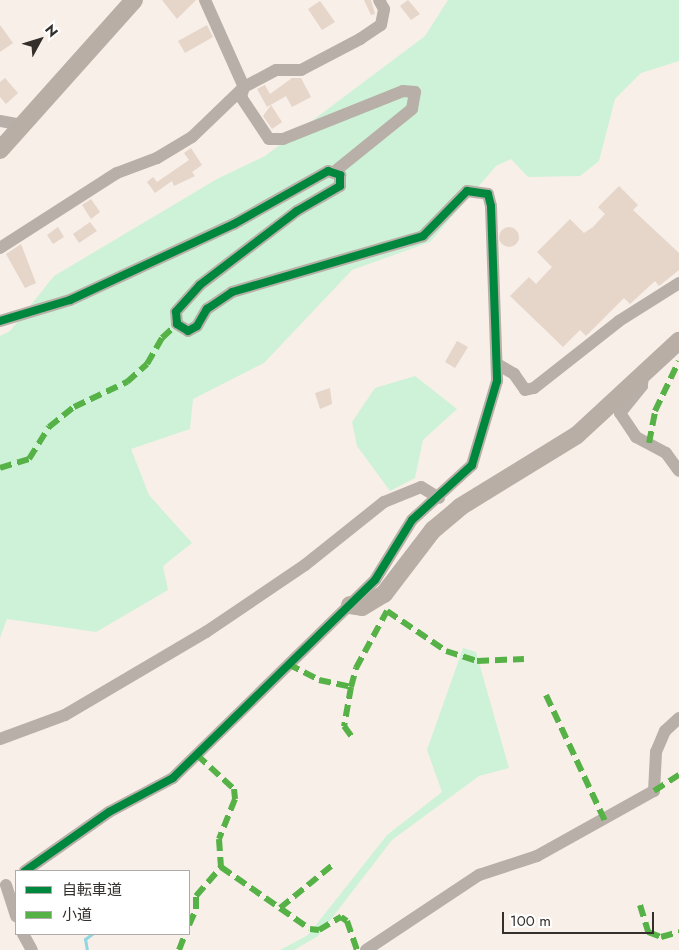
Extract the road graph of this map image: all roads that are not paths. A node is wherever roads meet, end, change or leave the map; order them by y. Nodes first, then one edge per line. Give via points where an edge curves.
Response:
1 (134, 0) edge
2 (205, 0) edge
3 (379, 0) edge
4 (244, 86) junction
5 (0, 121) edge
6 (22, 125) junction
7 (0, 150) edge
8 (334, 172) junction
9 (0, 248) edge
10 (679, 283) edge
11 (0, 321) edge
12 (679, 341) edge
13 (497, 364) junction
14 (644, 372) junction
15 (679, 471) edge
16 (439, 498) junction
17 (350, 605) junction
18 (679, 718) edge
19 (0, 739) edge
20 (26, 870) edge
21 (8, 884) edge
22 (15, 912) edge
23 (24, 935) edge
24 (32, 950) edge
25 (366, 950) edge

1 - 6 street
2 - 4 street
3 - 4 street via 384,9 381,25 360,39 301,70 276,70
4 - 8 street via 241,98 269,139 283,139 403,91 415,92 412,108
4 - 9 street via 192,137 108,178
5 - 6 street
6 - 7 street
8 - 11 street via 318,175 234,224 70,300
8 - 13 street via 340,175 340,186 297,211 200,285 176,312 177,324 188,331 197,326 207,309 232,292 423,236 467,191 480,190 488,194 491,206
10 - 13 street via 619,321 534,388 525,390 514,374
12 - 14 street
13 - 16 street via 478,454 460,480
14 - 15 street via 642,386 620,413 636,437 666,453
14 - 17 street via 577,435 439,524 374,602 362,608
16 - 17 street via 398,538 375,580
16 - 19 street via 421,487 384,502 304,565 206,632 65,715
17 - 20 street via 173,778 109,812
18 - 25 street via 665,731 656,752 654,791 537,856 479,875
21 - 22 street
23 - 24 street

